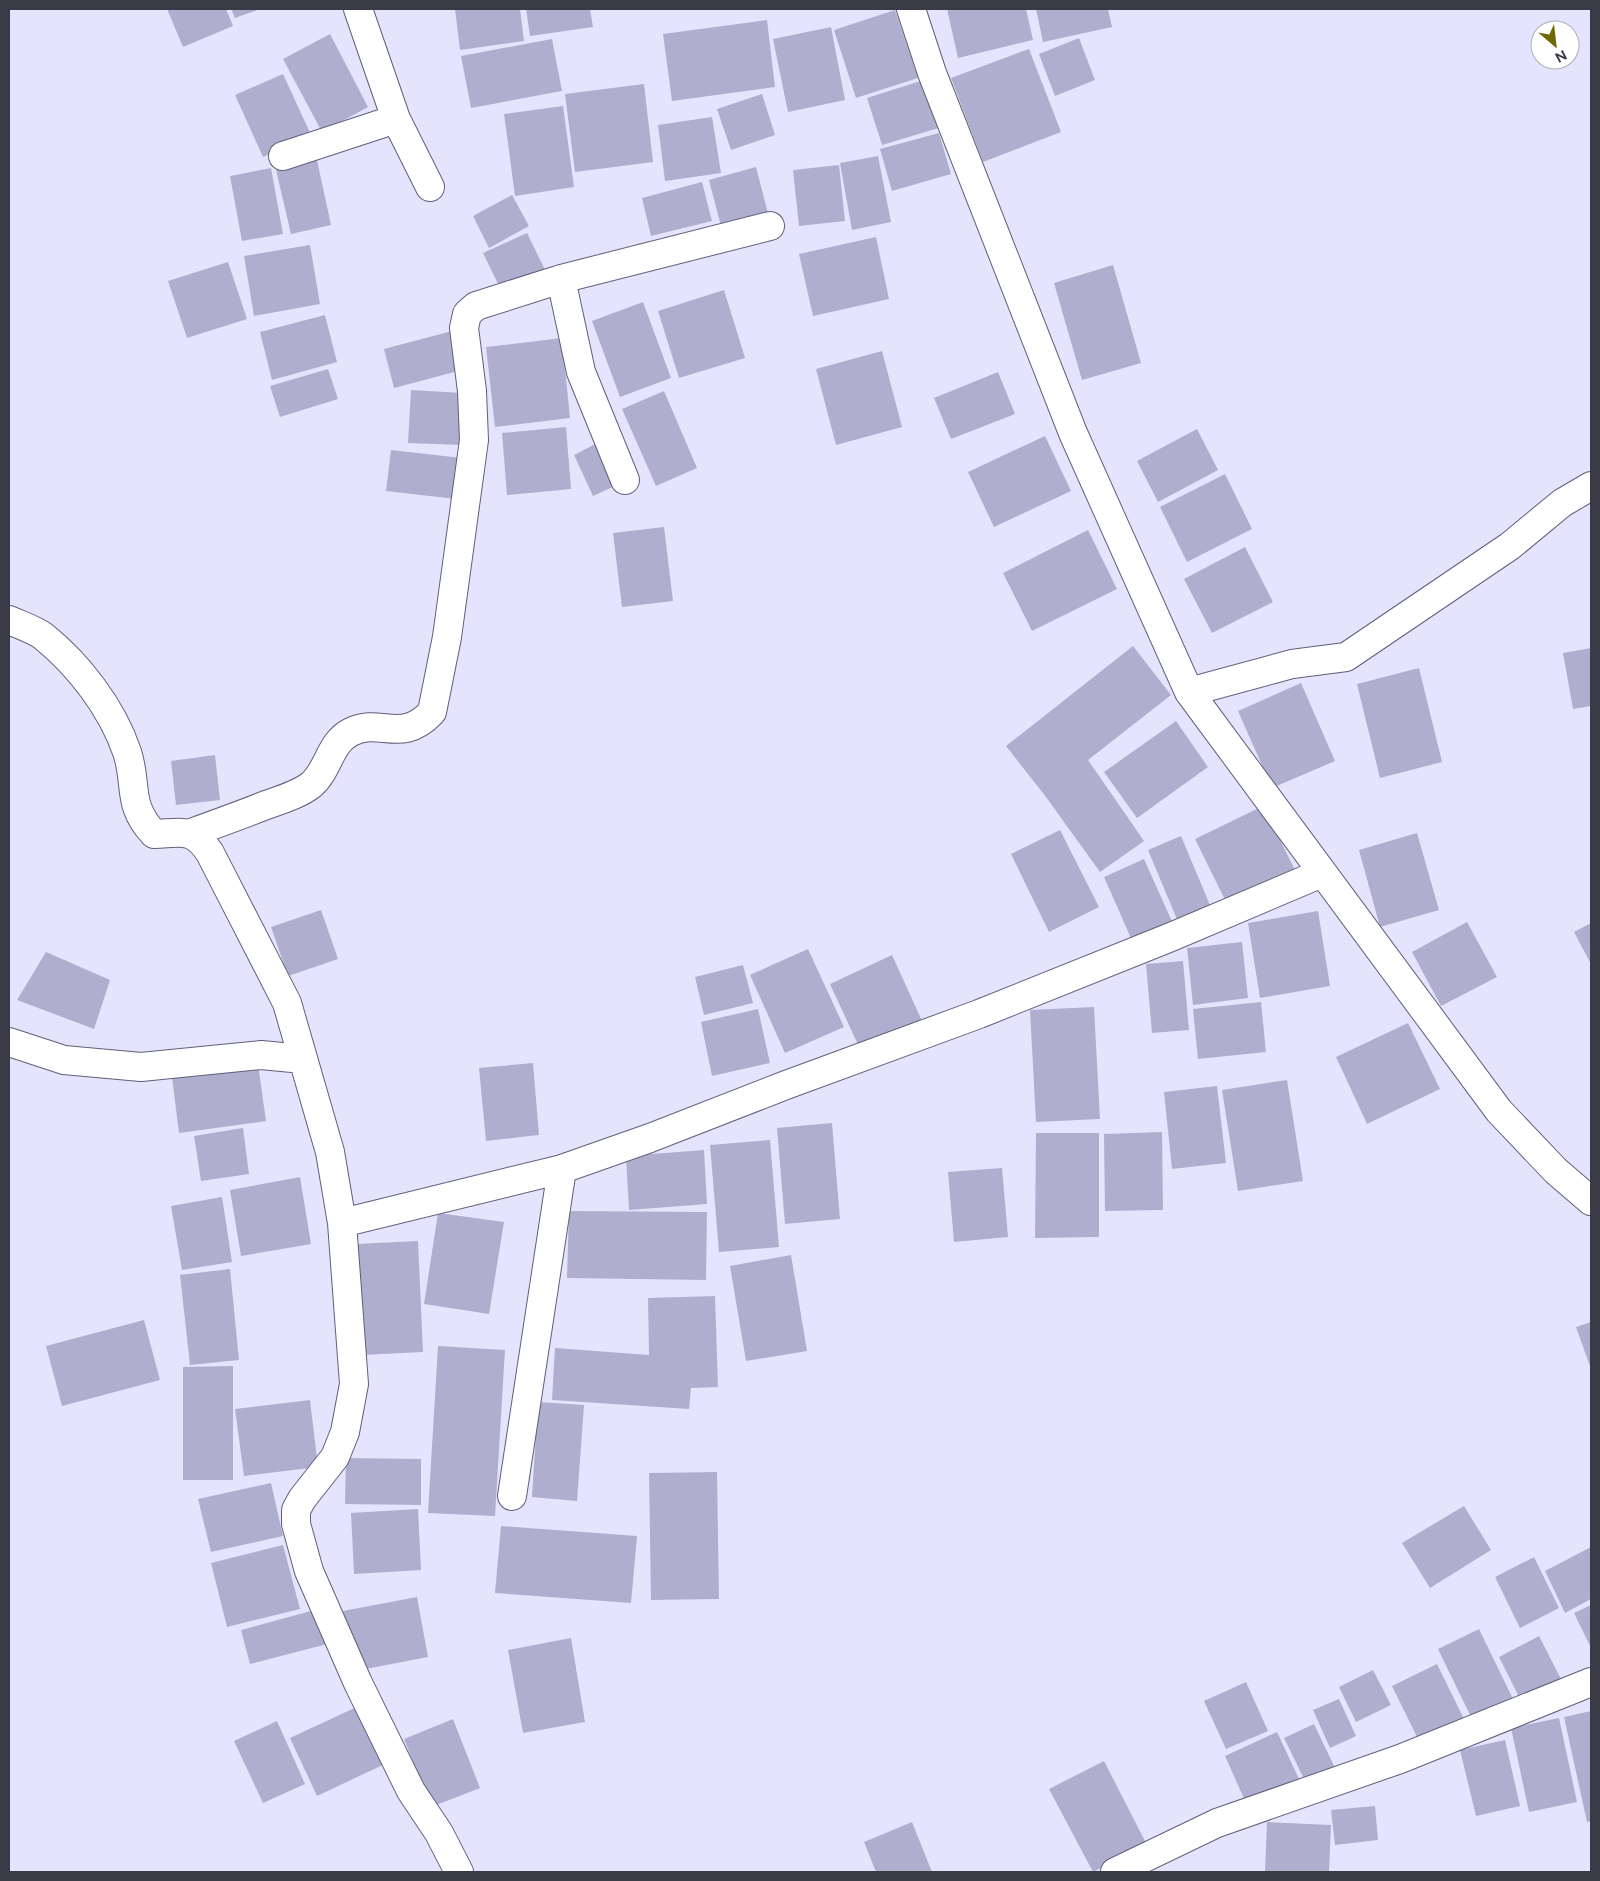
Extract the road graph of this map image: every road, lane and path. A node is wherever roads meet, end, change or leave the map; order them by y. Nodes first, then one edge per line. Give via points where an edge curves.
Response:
1 (358, 9) edge
2 (912, 9) edge
3 (396, 119) junction
4 (283, 156) dead end
5 (430, 188) dead end
6 (770, 226) dead end
7 (561, 279) junction
8 (625, 480) dead end
9 (1591, 486) edge
10 (9, 620) edge
11 (1189, 692) junction
12 (191, 833) junction
13 (1322, 873) junction
14 (9, 1042) edge
15 (303, 1059) junction
16 (562, 1169) junction
17 (1591, 1201) edge
18 (342, 1223) junction
19 (512, 1496) dead end
20 (1591, 1682) edge
21 (459, 1872) edge
22 (1115, 1872) edge

1 - 3 street
2 - 11 street via 932,73 1073,433
3 - 4 street
3 - 5 street
6 - 7 street
7 - 8 street via 581,372
7 - 12 street via 476,306 467,314 464,328 474,440 447,636 432,712 409,729 364,728 351,732 337,742 322,774 310,786 292,796
9 - 11 street via 1562,503 1510,546 1346,657 1292,664
10 - 12 street via 42,636 79,671 104,704 127,753 137,810 144,823 154,834
11 - 13 street
12 - 15 street via 210,853 287,1003
13 - 16 street via 979,1014
13 - 17 street via 1498,1111 1556,1171
14 - 15 street via 64,1060 140,1067 261,1055
15 - 18 street via 330,1152
16 - 18 street
16 - 19 street
18 - 21 street via 354,1384 345,1432 335,1457 302,1499 296,1510 296,1524 309,1572 358,1683 411,1791 439,1833
20 - 22 street via 1400,1759 1216,1823

